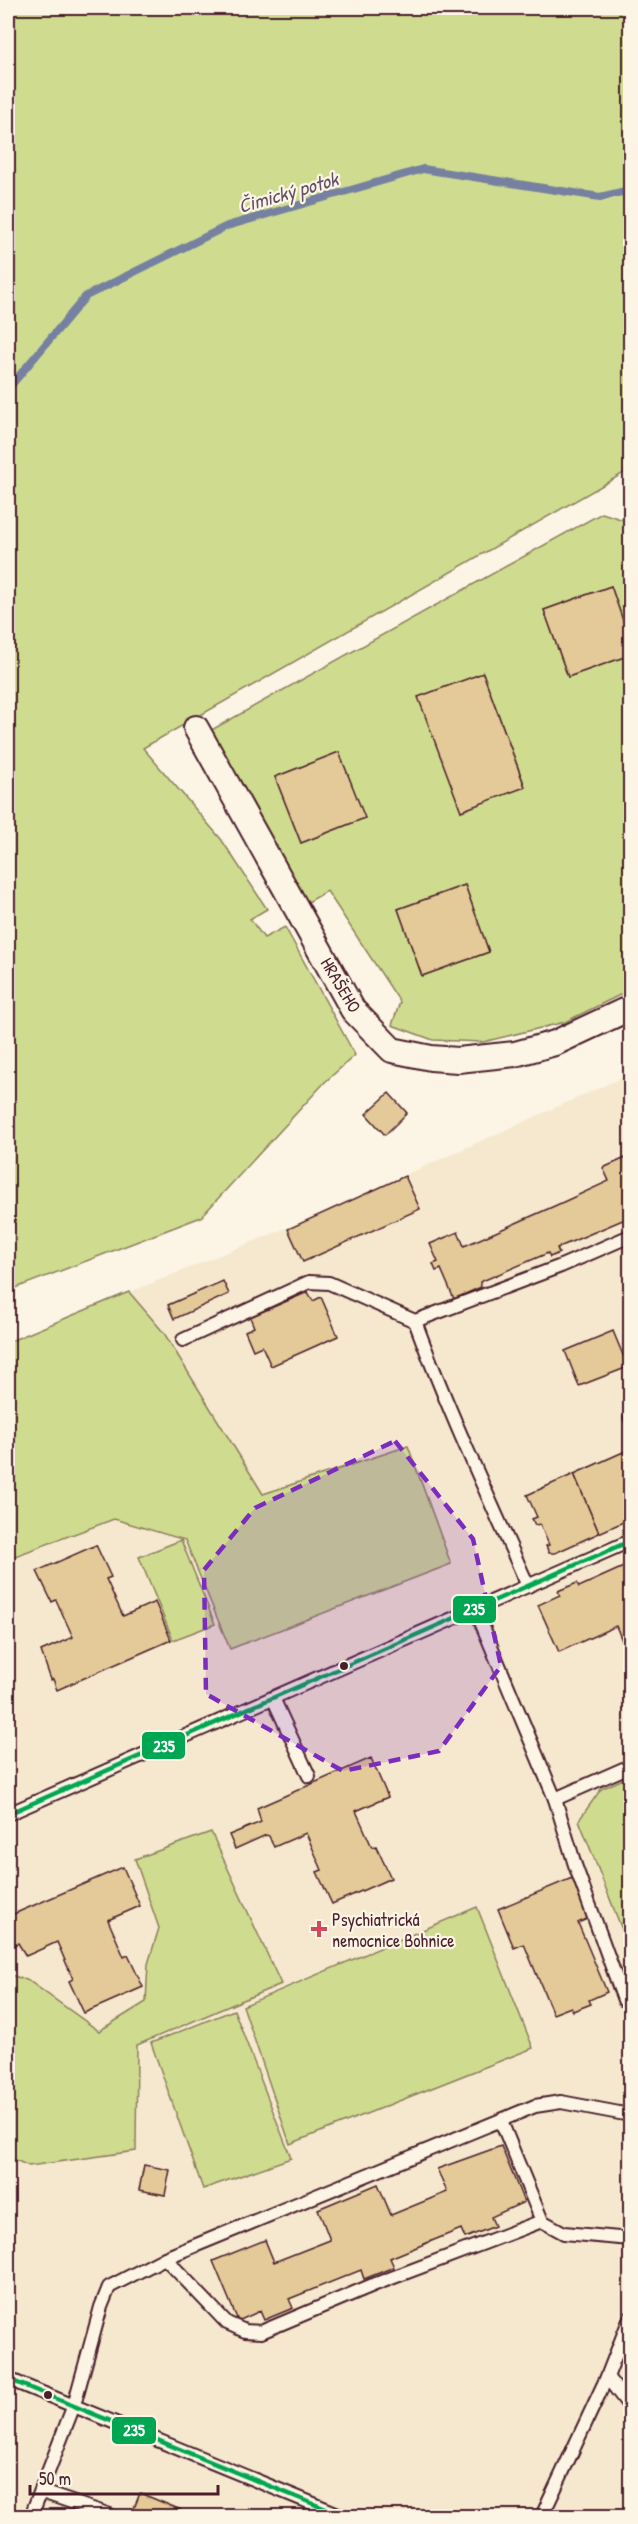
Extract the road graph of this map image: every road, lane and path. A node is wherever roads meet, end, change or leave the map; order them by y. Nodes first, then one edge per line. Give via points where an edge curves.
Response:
1 (196, 728) dead end
2 (630, 1008) edge
3 (630, 1236) edge
4 (415, 1321) junction
5 (183, 1340) dead end
6 (630, 1541) edge
7 (528, 1586) junction
8 (476, 1610) junction
9 (273, 1698) junction
10 (630, 1766) edge
11 (309, 1776) dead end
12 (555, 1799) junction
13 (8, 1814) edge
14 (630, 2000) edge
15 (630, 2115) edge
16 (501, 2121) junction
17 (542, 2221) junction
18 (630, 2239) edge
19 (165, 2258) junction
20 (630, 2318) edge
21 (607, 2377) junction
22 (8, 2379) edge
23 (74, 2405) junction
24 (630, 2407) edge
25 (42, 2492) junction
26 (110, 2515) edge
27 (31, 2517) edge
28 (343, 2517) edge
29 (542, 2517) edge

1 - 2 street, HRAŠEHO via 353,1010 392,1050 458,1060 515,1054 555,1043
3 - 4 lane
4 - 5 lane via 329,1283 309,1282
4 - 7 lane via 443,1397
6 - 7 lane
7 - 8 lane
8 - 9 lane
8 - 12 lane
9 - 11 lane
9 - 13 lane
10 - 12 lane
12 - 14 lane via 624,2000
15 - 16 lane via 561,2102 536,2106
16 - 17 lane
16 - 19 lane
17 - 18 lane via 564,2233
17 - 19 lane via 261,2332 245,2331 227,2323
19 - 23 lane via 110,2287
20 - 21 lane
21 - 24 lane
21 - 29 lane
22 - 23 lane
23 - 25 lane
23 - 28 lane
25 - 26 lane
25 - 27 lane

